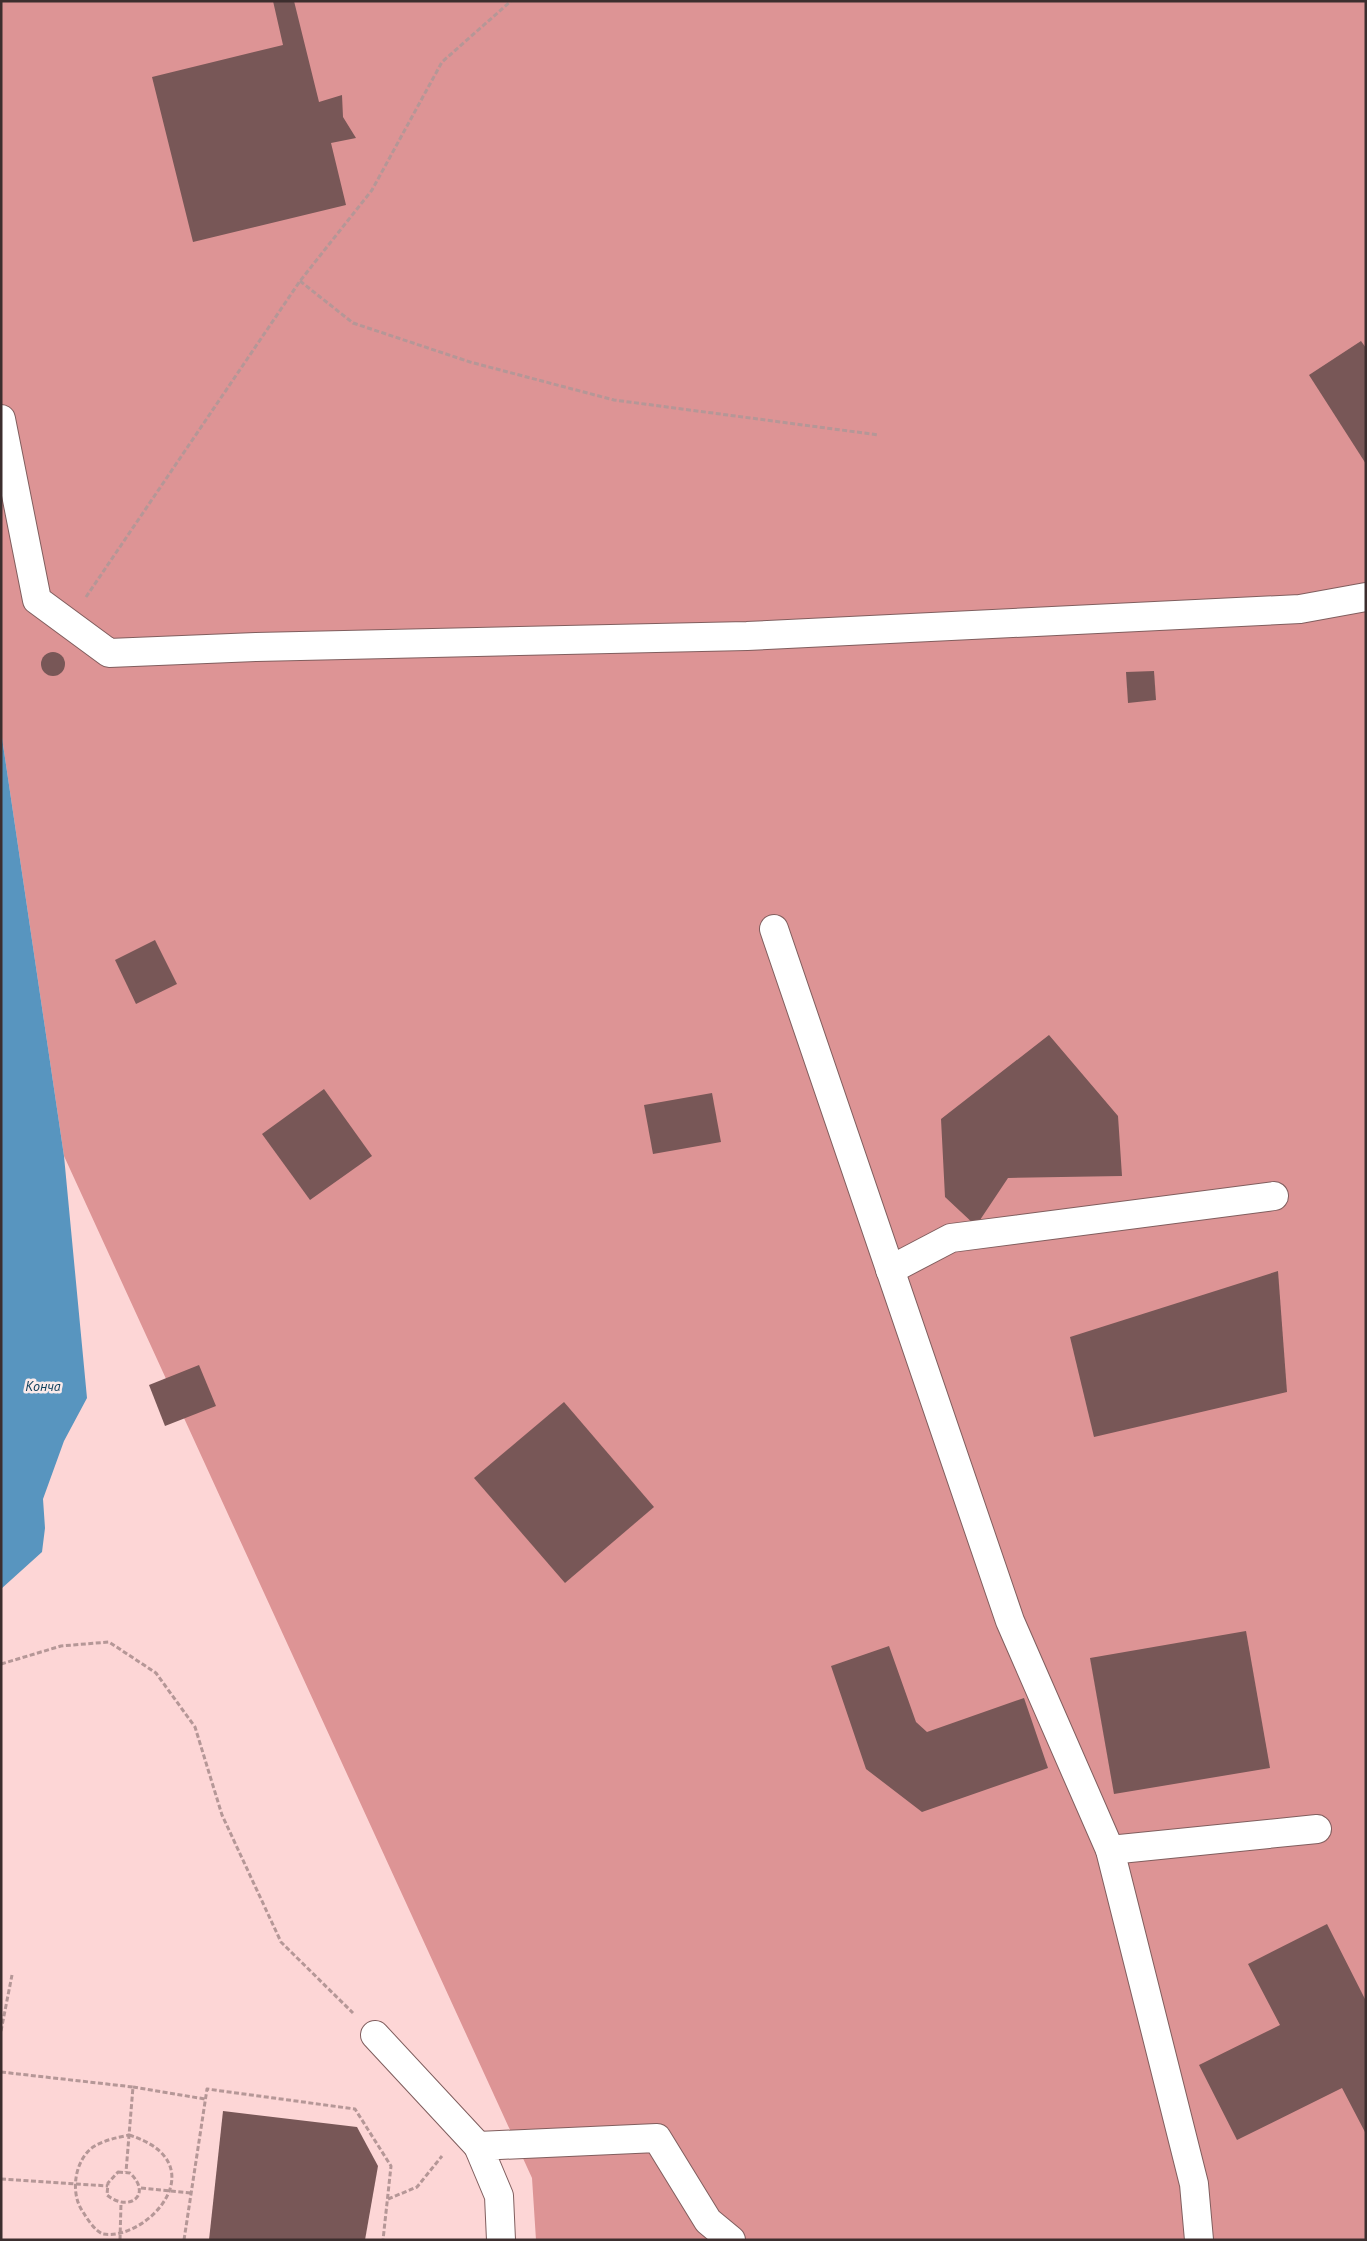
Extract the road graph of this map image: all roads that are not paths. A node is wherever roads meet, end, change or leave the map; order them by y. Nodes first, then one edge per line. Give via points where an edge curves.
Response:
1 (1, 419) edge
2 (1366, 597) edge
3 (774, 929) dead end
4 (1274, 1196) dead end
5 (890, 1270) junction
6 (1317, 1829) dead end
7 (1110, 1850) junction
8 (375, 2034) road end
9 (470, 2138) junction
10 (500, 2240) edge
11 (731, 2240) edge
12 (1198, 2240) edge

1 - 2 lane via 37,600 110,653 756,636 1300,609
3 - 5 lane
4 - 5 lane via 950,1238
5 - 7 lane via 1010,1621
6 - 7 lane
7 - 12 lane via 1194,2184
8 - 9 lane
9 - 10 lane via 499,2196
9 - 11 lane via 657,2138 708,2221

